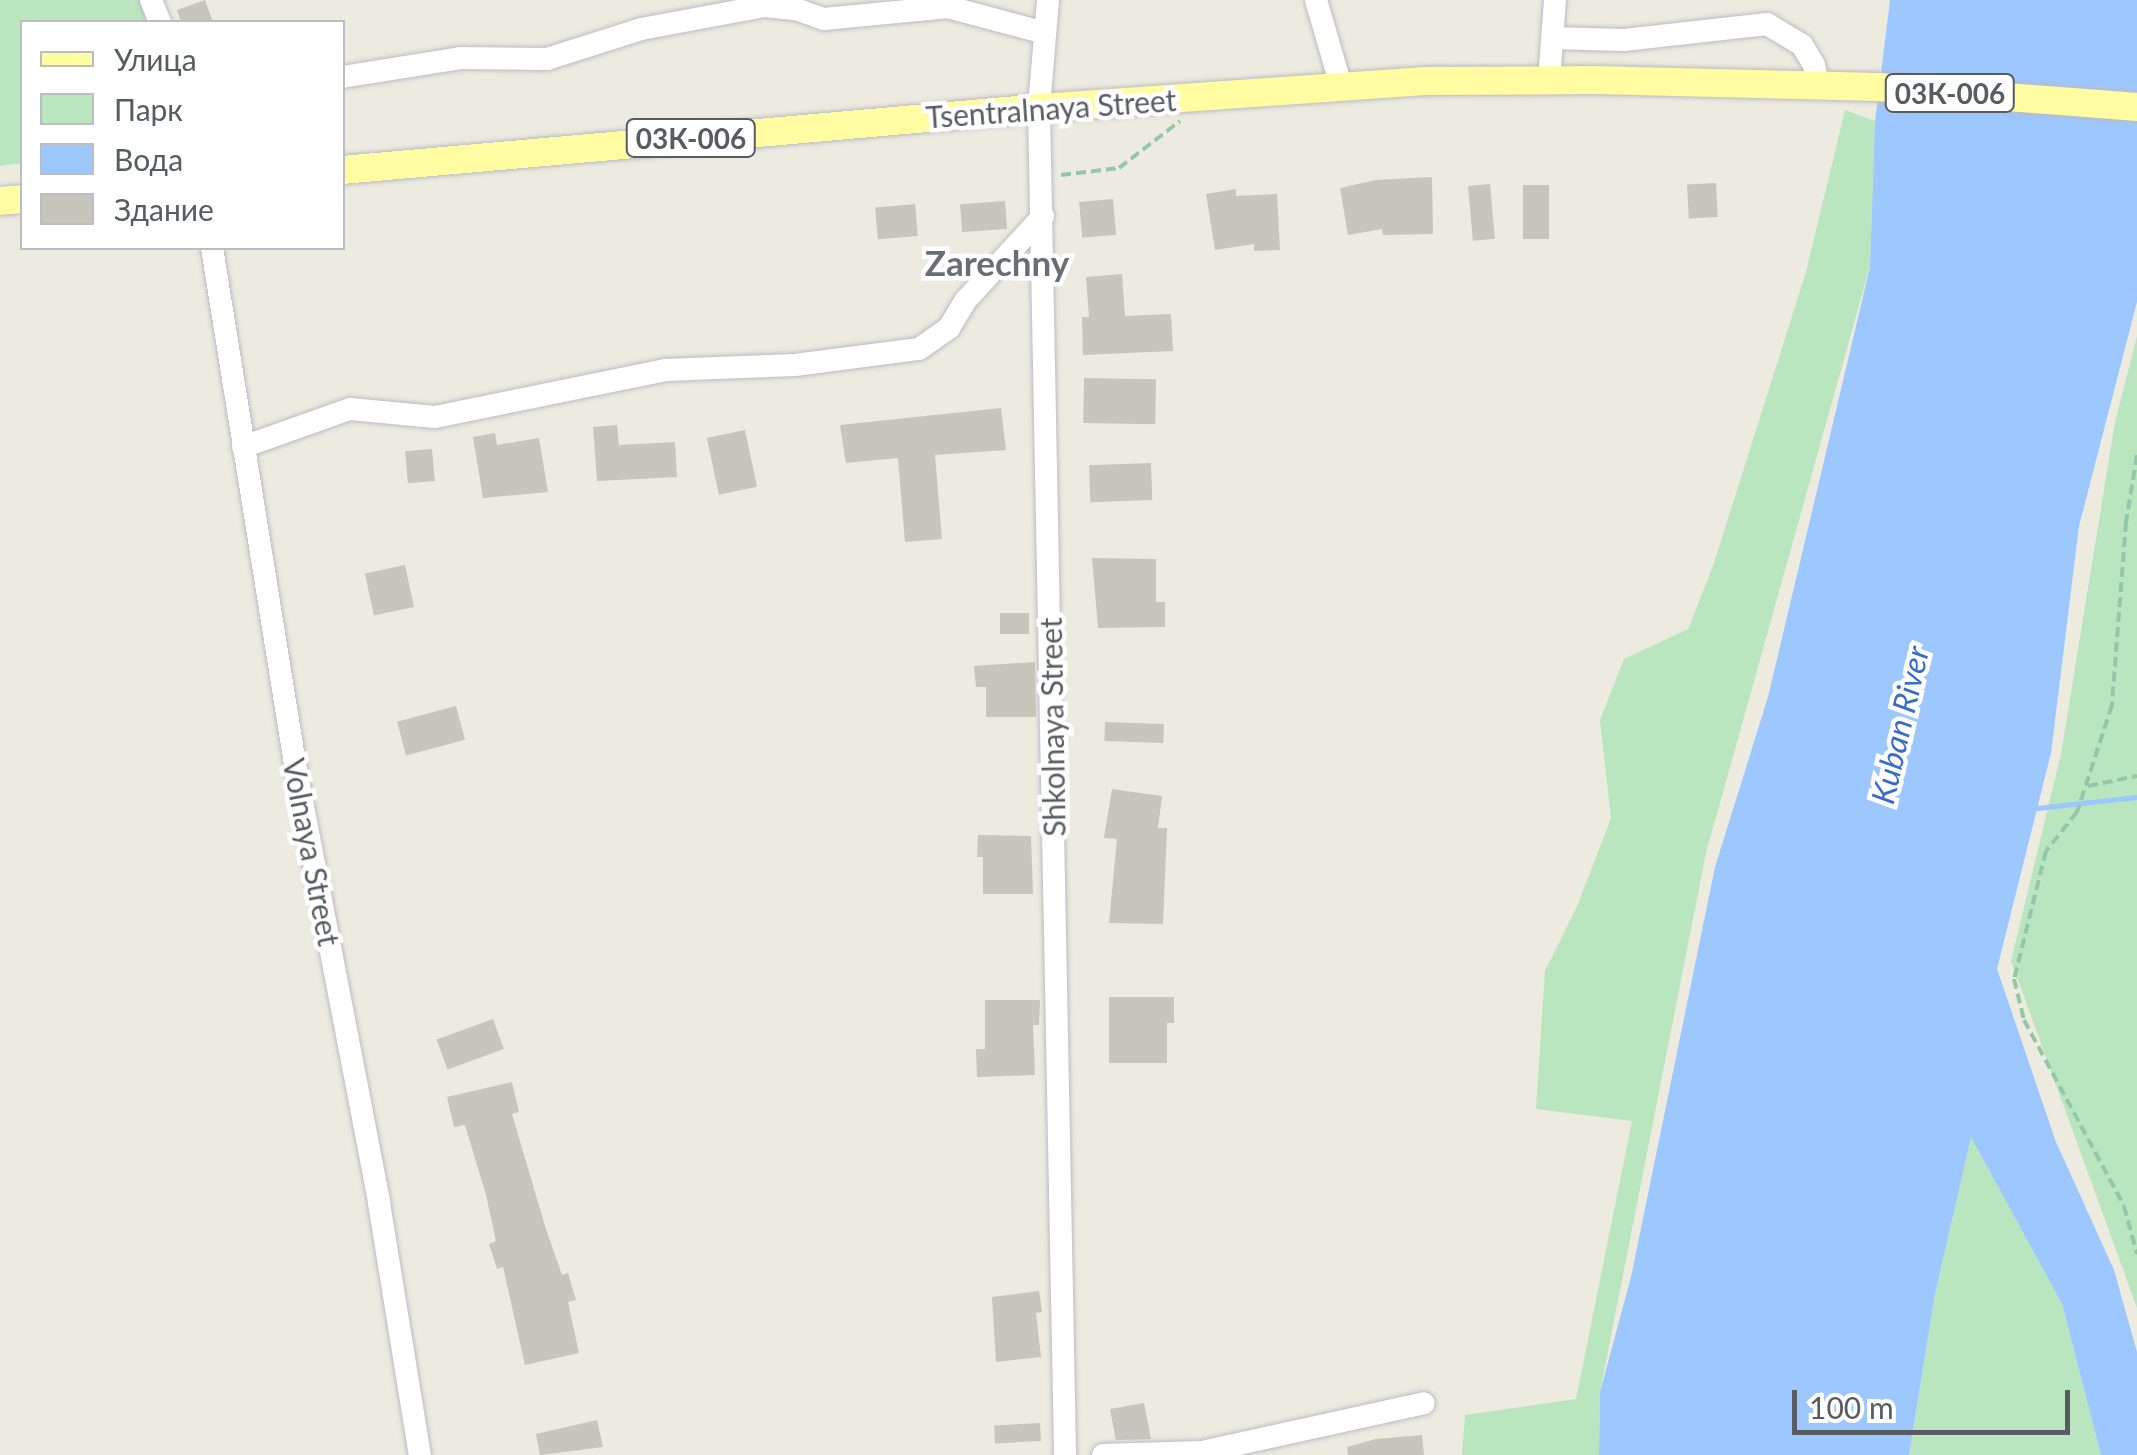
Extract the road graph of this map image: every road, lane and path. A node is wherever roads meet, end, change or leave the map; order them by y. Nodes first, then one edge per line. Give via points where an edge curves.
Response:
1 (1048, 0) edge
2 (1316, 0) edge
3 (1555, 0) edge
4 (1045, 32) junction
5 (1552, 38) junction
6 (345, 77) edge
7 (1549, 80) junction
8 (1818, 85) junction
9 (1341, 86) junction
10 (2137, 107) edge
11 (1039, 108) junction
12 (1188, 114) dead end
13 (345, 170) edge
14 (1042, 177) junction
15 (1043, 216) junction
16 (212, 250) edge
17 (243, 447) junction
18 (2137, 456) edge
19 (2137, 776) edge
20 (2087, 786) junction
21 (2137, 1254) edge
22 (1424, 1403) dead end
23 (420, 1455) edge
24 (1065, 1455) edge
25 (1102, 1455) edge

1 - 4 street, Shkolnaya Street
2 - 9 street
3 - 5 street
4 - 6 street via 948,7 824,19 764,6 641,28 547,59 460,58
4 - 11 street, Shkolnaya Street
5 - 7 street
5 - 8 street via 1624,40 1767,24 1802,45
7 - 8 main road, Tsentralnaya Street / 03К-006
7 - 9 main road, Tsentralnaya Street / 03К-006
8 - 10 main road, 03К-006
9 - 11 main road, Tsentralnaya Street / 03К-006
11 - 13 main road, Tsentralnaya Street / 03К-006
11 - 14 street, Shkolnaya Street
12 - 14 path via 1119,168
14 - 15 street, Shkolnaya Street
15 - 17 street via 949,328 919,349 794,365 666,370 435,417 350,409
15 - 24 street, Shkolnaya Street
16 - 17 street, Volnaya Street
17 - 23 street, Volnaya Street
18 - 20 path via 2112,705
19 - 20 path
20 - 21 path via 2077,812 2046,851 2014,979 2024,1020 2124,1206
22 - 25 street via 1202,1452

